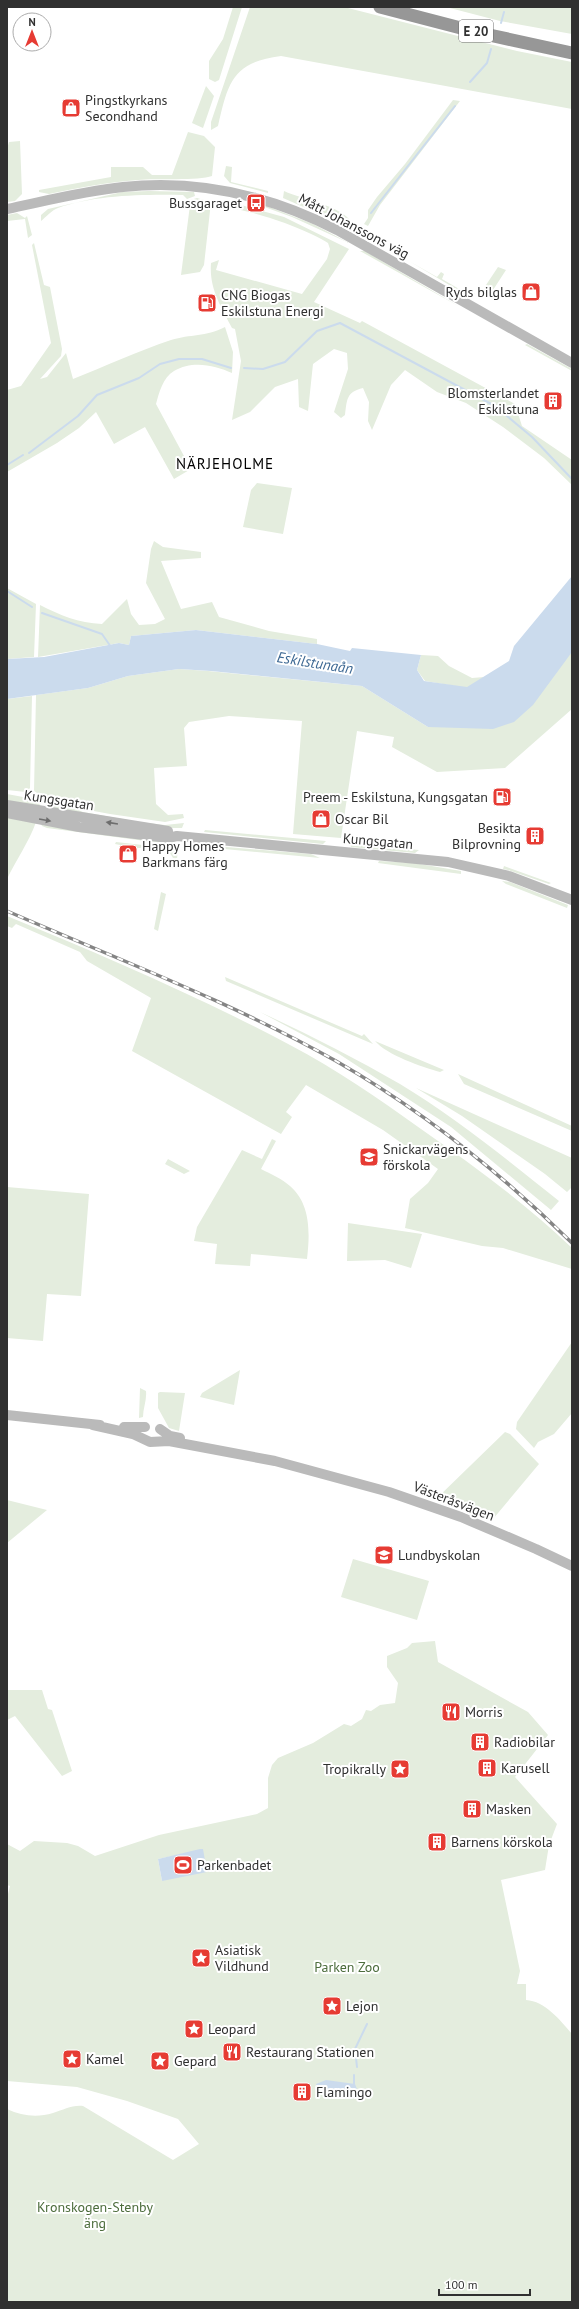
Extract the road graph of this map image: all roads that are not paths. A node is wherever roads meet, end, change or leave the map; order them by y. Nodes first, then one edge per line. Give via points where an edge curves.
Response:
1 (380, 7) edge
2 (405, 7) edge
3 (572, 46) edge
4 (572, 53) edge
5 (7, 209) edge
6 (572, 363) edge
7 (7, 805) edge
8 (7, 813) edge
9 (177, 836) junction
10 (572, 900) edge
11 (7, 1415) edge
12 (93, 1425) junction
13 (145, 1426) junction
14 (160, 1430) junction
15 (144, 1438) junction
16 (155, 1441) junction
17 (227, 1451) junction
18 (572, 1566) edge

1 - 4 highway, E 20
2 - 3 highway, E 20
5 - 6 street, Mått Johanssons väg via 106,190 142,186 193,186 264,199 338,230
9 -> 7 street, Kungsgatan via 168,831
8 -> 9 street, Kungsgatan via 79,826 168,838
9 - 10 street, Kungsgatan via 448,862 509,876
11 - 12 street
12 - 13 street via 134,1428
12 - 15 street
13 - 14 street via 155,1425
13 - 15 street
14 - 16 street via 160,1437
14 - 17 street, Västeråsvägen via 170,1436
15 - 16 street via 150,1442
16 - 17 street, Västeråsvägen
17 - 18 street, Västeråsvägen via 275,1461 296,1469 322,1473 389,1492 461,1517

